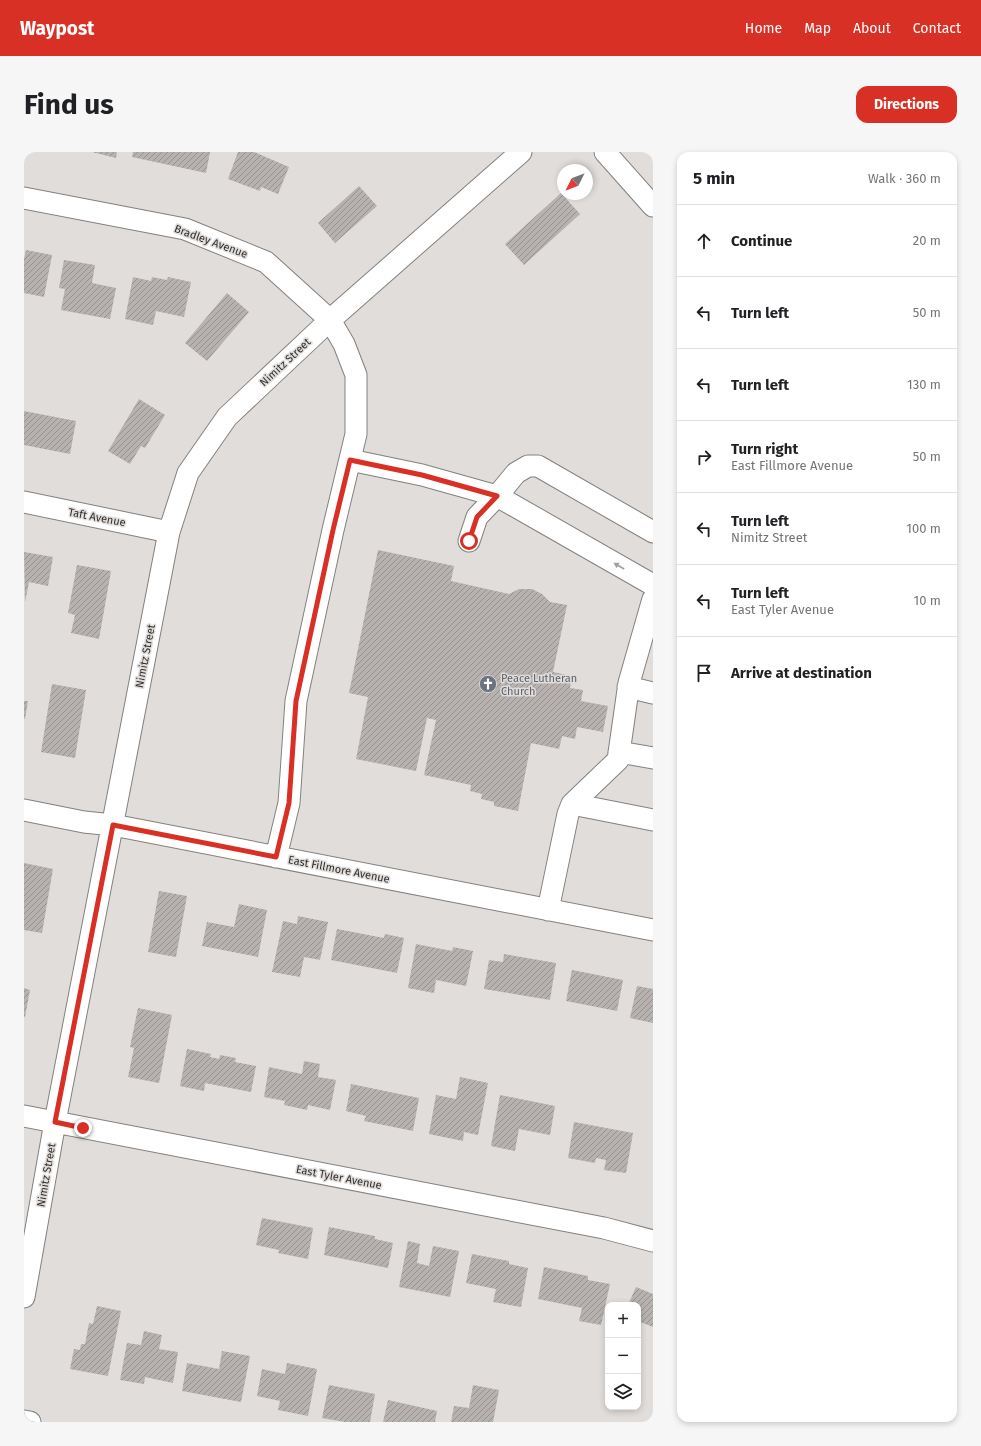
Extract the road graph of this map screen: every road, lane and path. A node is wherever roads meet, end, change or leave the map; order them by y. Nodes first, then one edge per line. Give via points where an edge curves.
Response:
1 (521, 152) edge
2 (605, 152) edge
3 (24, 198) edge
4 (653, 206) edge
5 (330, 320) junction
6 (350, 460) junction
7 (497, 496) junction
8 (24, 502) edge
9 (169, 532) junction
10 (653, 532) edge
11 (469, 541) dead end
12 (653, 585) edge
13 (653, 599) edge
14 (628, 688) junction
15 (653, 693) edge
16 (619, 752) junction
17 (653, 758) edge
18 (572, 804) junction
19 (24, 810) edge
20 (653, 820) edge
21 (113, 825) junction
22 (276, 857) junction
23 (548, 910) junction
24 (653, 930) edge
25 (24, 1116) edge
26 (55, 1122) junction
27 (653, 1241) edge
28 (24, 1297) edge
29 (24, 1421) edge
30 (30, 1422) edge

1 - 5 street, Nimitz Street
2 - 4 street
3 - 5 street, Bradley Avenue via 185,229 266,262
5 - 6 street, Bradley Avenue via 344,344 356,375 356,434
5 - 9 street, Nimitz Street via 227,417 188,473
6 - 7 street via 422,475
6 - 22 street, Bradley Avenue via 296,701 289,803
7 - 10 street via 516,473 528,466 538,466
7 - 11 street via 477,517
12 -> 7 street
8 - 9 street, Taft Avenue
9 - 21 street, Nimitz Street
13 - 14 street
14 - 15 street
14 - 16 street
16 - 17 street
16 - 18 street via 618,760
18 - 20 street
18 - 23 street
19 - 21 street, East Fillmore Avenue
21 - 22 street, East Fillmore Avenue
21 - 26 street, Nimitz Street
22 - 23 street, East Fillmore Avenue
23 - 24 street, East Fillmore Avenue
25 - 26 street, East Tyler Avenue
26 - 27 street, East Tyler Avenue via 604,1228
26 - 28 street, Nimitz Street
29 - 30 street

